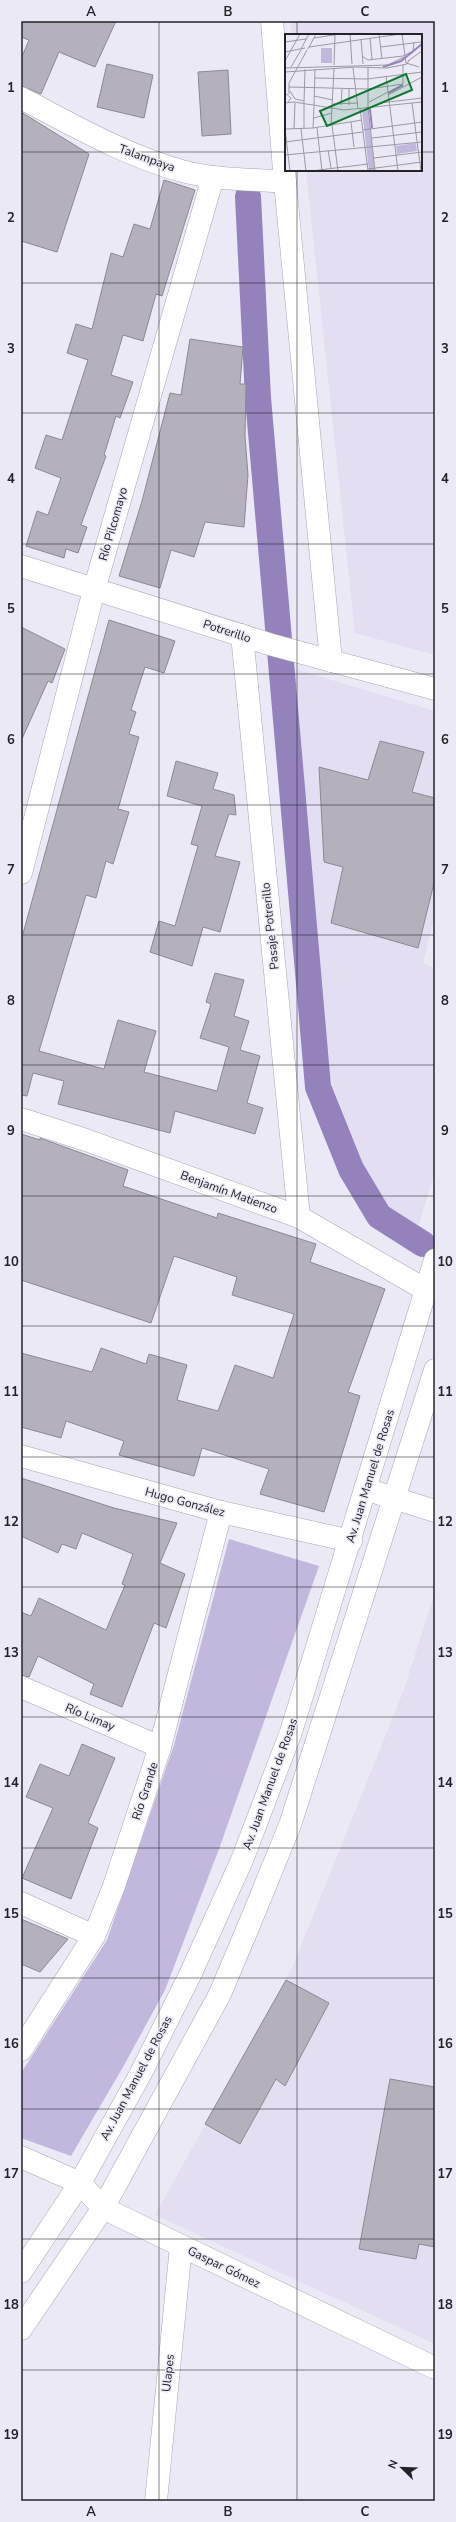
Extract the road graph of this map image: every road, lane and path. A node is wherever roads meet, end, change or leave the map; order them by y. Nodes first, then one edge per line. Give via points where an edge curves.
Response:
1 (272, 21) edge
2 (21, 98) edge
3 (213, 177) junction
4 (285, 182) junction
5 (21, 566) edge
6 (94, 590) junction
7 (242, 635) junction
8 (330, 662) junction
9 (435, 689) edge
10 (21, 873) edge
11 (21, 1119) edge
12 (298, 1218) junction
13 (435, 1260) edge
14 (431, 1291) edge
15 (435, 1370) edge
16 (21, 1456) edge
17 (365, 1489) junction
18 (395, 1499) junction
19 (435, 1511) edge
20 (221, 1512) junction
21 (350, 1541) junction
22 (21, 1687) edge
23 (160, 1747) junction
24 (21, 1903) edge
25 (94, 1936) junction
26 (21, 2050) edge
27 (21, 2157) edge
28 (80, 2183) junction
29 (103, 2208) junction
30 (181, 2246) junction
31 (21, 2272) edge
32 (21, 2329) edge
33 (435, 2368) edge
34 (156, 2501) edge

1 - 4 street
2 - 3 street, Talampaya via 103,141 144,158 182,171
3 - 4 street, Talampaya
3 - 6 street, Río Pilcomayo
4 - 8 street
5 - 6 street, Potrerillo
6 - 7 street, Potrerillo
6 - 10 street, Río Pilcomayo
7 - 8 street, Potrerillo
7 - 12 street, Pasaje Potrerillo
8 - 9 street, Potrerillo
11 - 12 street, Benjamín Matienzo via 86,1140
12 - 14 street, Benjamín Matienzo
13 - 14 street, Av. Juan Manuel de Rosas
14 - 17 street, Av. Juan Manuel de Rosas
15 - 18 street
16 - 20 street, Hugo González
17 - 18 street
17 - 21 street, Av. Juan Manuel de Rosas
18 - 19 street
18 - 29 street via 290,1825 252,1918 220,1994
20 - 21 street, Hugo González
20 - 23 street, Río Grande
21 - 28 street, Av. Juan Manuel de Rosas via 291,1732 242,1860 190,1975 141,2073
22 - 23 street, Río Limay
23 - 25 street, Río Grande via 114,1886
24 - 25 street
25 - 26 street, Río Grande
27 - 28 street, Gaspar Gómez
28 - 29 street, Gaspar Gómez
28 - 31 street, Av. Juan Manuel de Rosas
29 - 30 street, Gaspar Gómez
29 - 32 street
30 - 33 street, Gaspar Gómez
30 - 34 street, Ulapes

